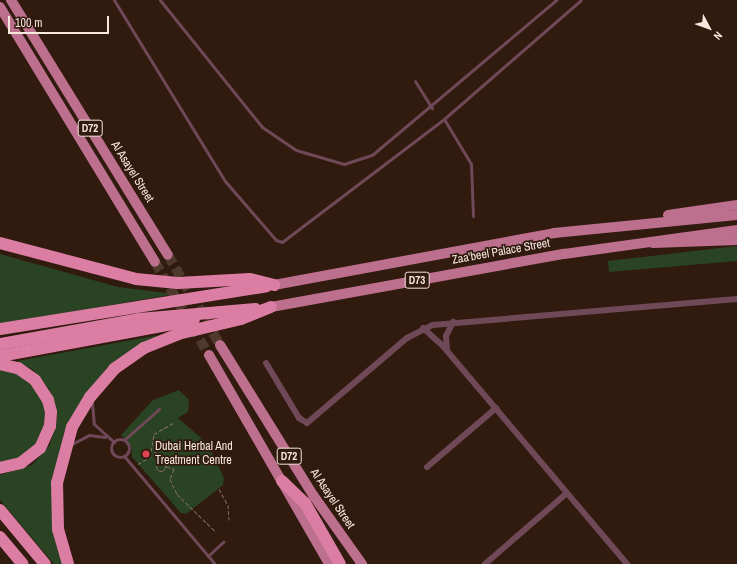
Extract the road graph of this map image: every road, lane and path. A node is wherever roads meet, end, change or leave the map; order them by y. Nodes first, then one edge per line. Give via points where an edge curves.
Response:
1 (11, 0) edge
2 (114, 0) edge
3 (160, 0) edge
4 (556, 0) edge
5 (581, 0) edge
6 (0, 7) edge
7 (415, 81) dead end
8 (432, 108) junction
9 (444, 119) junction
10 (737, 205) edge
11 (737, 215) edge
12 (473, 216) dead end
13 (642, 223) junction
14 (737, 230) edge
15 (737, 240) edge
16 (647, 242) junction
17 (0, 243) edge
18 (168, 255) tunnel mouth
19 (155, 262) tunnel mouth
20 (274, 285) junction
21 (737, 299) edge
22 (271, 307) junction
23 (453, 322) junction
24 (423, 328) junction
25 (0, 329) edge
26 (0, 344) edge
27 (28, 344) junction
28 (220, 345) tunnel mouth
29 (448, 351) junction
30 (209, 355) tunnel mouth
31 (0, 356) edge
32 (266, 363) dead end
33 (0, 364) edge
34 (101, 383) junction
35 (496, 408) junction
36 (159, 409) dead end
37 (173, 423) dead end
38 (107, 438) junction
39 (124, 440) junction
40 (114, 442) junction
41 (153, 452) junction
42 (62, 456) junction
43 (124, 456) junction
44 (165, 465) junction
45 (132, 466) junction
46 (427, 467) dead end
47 (0, 468) edge
48 (282, 481) junction
49 (219, 489) dead end
50 (567, 494) junction
51 (0, 510) edge
52 (229, 520) dead end
53 (216, 532) dead end
54 (0, 537) edge
55 (223, 542) dead end
56 (208, 556) junction
57 (23, 564) edge
58 (45, 564) edge
59 (68, 564) edge
60 (215, 564) edge
61 (329, 564) edge
62 (340, 564) edge
63 (362, 564) edge
64 (485, 564) edge
65 (627, 564) edge

1 - 18 main road, Al Asayel Street / D72
2 - 9 lane via 225,182 279,242 287,240
3 - 8 lane via 256,121 278,140 304,154 337,163 358,161
4 - 8 lane
5 - 9 lane
6 - 19 main road, D72
7 - 8 lane
9 - 12 lane via 471,164
10 - 13 main road via 666,215
11 - 13 main road, Zaa'beel Palace Street / D73
13 - 20 main road, Zaa'beel Palace Street / D73 via 453,249
14 - 16 main road, Zaa'beel Palace Street / D73
15 - 16 main road via 670,245
16 - 22 main road, Zaa'beel Palace Street / D73
17 - 20 highway via 136,279 178,283 250,279
20 - 25 highway
21 - 23 street
22 - 27 highway via 139,319
22 - 34 highway via 161,340 129,358
23 - 24 street
23 - 29 street via 446,336
24 - 29 street
24 - 32 street via 407,338 306,422 299,418
26 - 27 highway
27 - 31 highway
28 - 63 main road, Al Asayel Street / D72 via 313,495
29 - 35 street
30 - 48 main road, D72
33 - 47 highway via 27,373 42,388 51,412 46,438 31,457
34 - 38 lane via 93,400 92,418
34 - 42 highway via 80,412
35 - 46 street
35 - 50 street
36 - 39 lane
37 - 41 path via 154,434
38 - 40 lane
38 - 42 lane via 81,437
39 - 40 lane
39 - 43 lane via 129,448
40 - 43 lane via 113,453
41 - 44 path via 162,455
41 - 45 path via 146,462
42 - 59 highway via 56,506
43 - 45 lane
44 - 44 path via 158,464 158,470 164,471
44 - 53 path via 174,469 170,479 177,494
45 - 56 lane
48 - 61 main road, D72
48 - 62 highway via 305,503
49 - 52 path via 228,505
50 - 64 street
50 - 65 street
51 - 58 highway
54 - 57 highway
55 - 56 lane
56 - 60 lane

